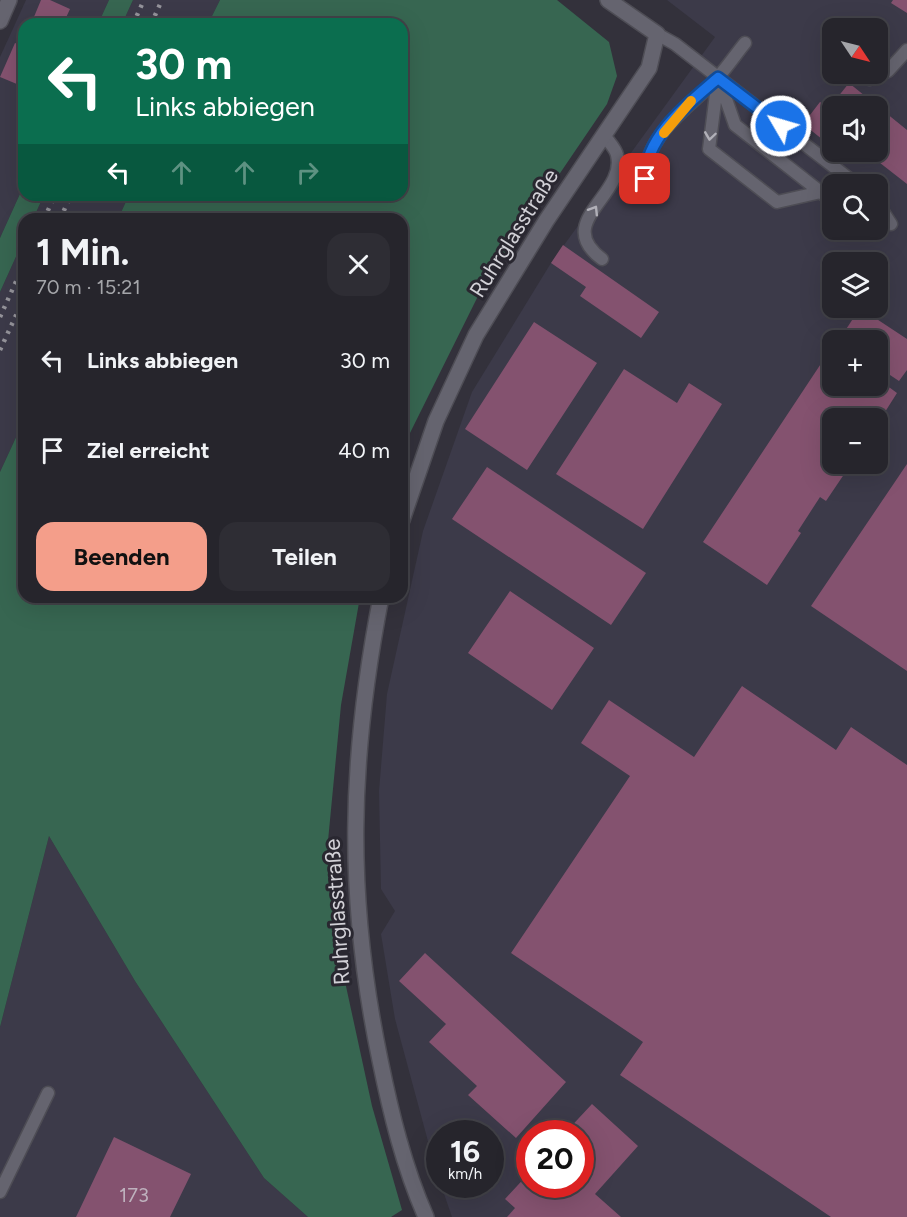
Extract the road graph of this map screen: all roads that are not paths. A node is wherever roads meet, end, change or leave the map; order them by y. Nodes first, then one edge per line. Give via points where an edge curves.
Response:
1 (9, 0) edge
2 (608, 0) edge
3 (0, 21) edge
4 (657, 34) junction
5 (745, 43) dead end
6 (907, 50) edge
7 (888, 71) edge
8 (718, 78) junction
9 (604, 135) junction
10 (843, 174) edge
11 (654, 190) dead end
12 (821, 192) joint
13 (602, 259) dead end
14 (408, 503) edge
15 (380, 603) edge
16 (48, 1093) dead end
17 (0, 1192) edge
18 (426, 1217) edge

1 - 3 street
2 - 4 street
4 - 8 lane
4 - 9 street, Ruhrglasstraße via 649,68
5 - 8 lane
6 - 7 lane
8 - 10 lane
8 - 11 lane via 682,109 655,145 645,163 645,179
8 - 12 lane via 735,125
8 -> 12 lane via 709,149 777,202
13 -> 9 lane via 590,250 585,225 616,174 617,155
9 - 14 street, Ruhrglasstraße via 522,257 476,335 436,421
15 - 18 street, Ruhrglasstraße via 358,736 353,822 357,906 365,991 392,1116
16 - 17 lane

